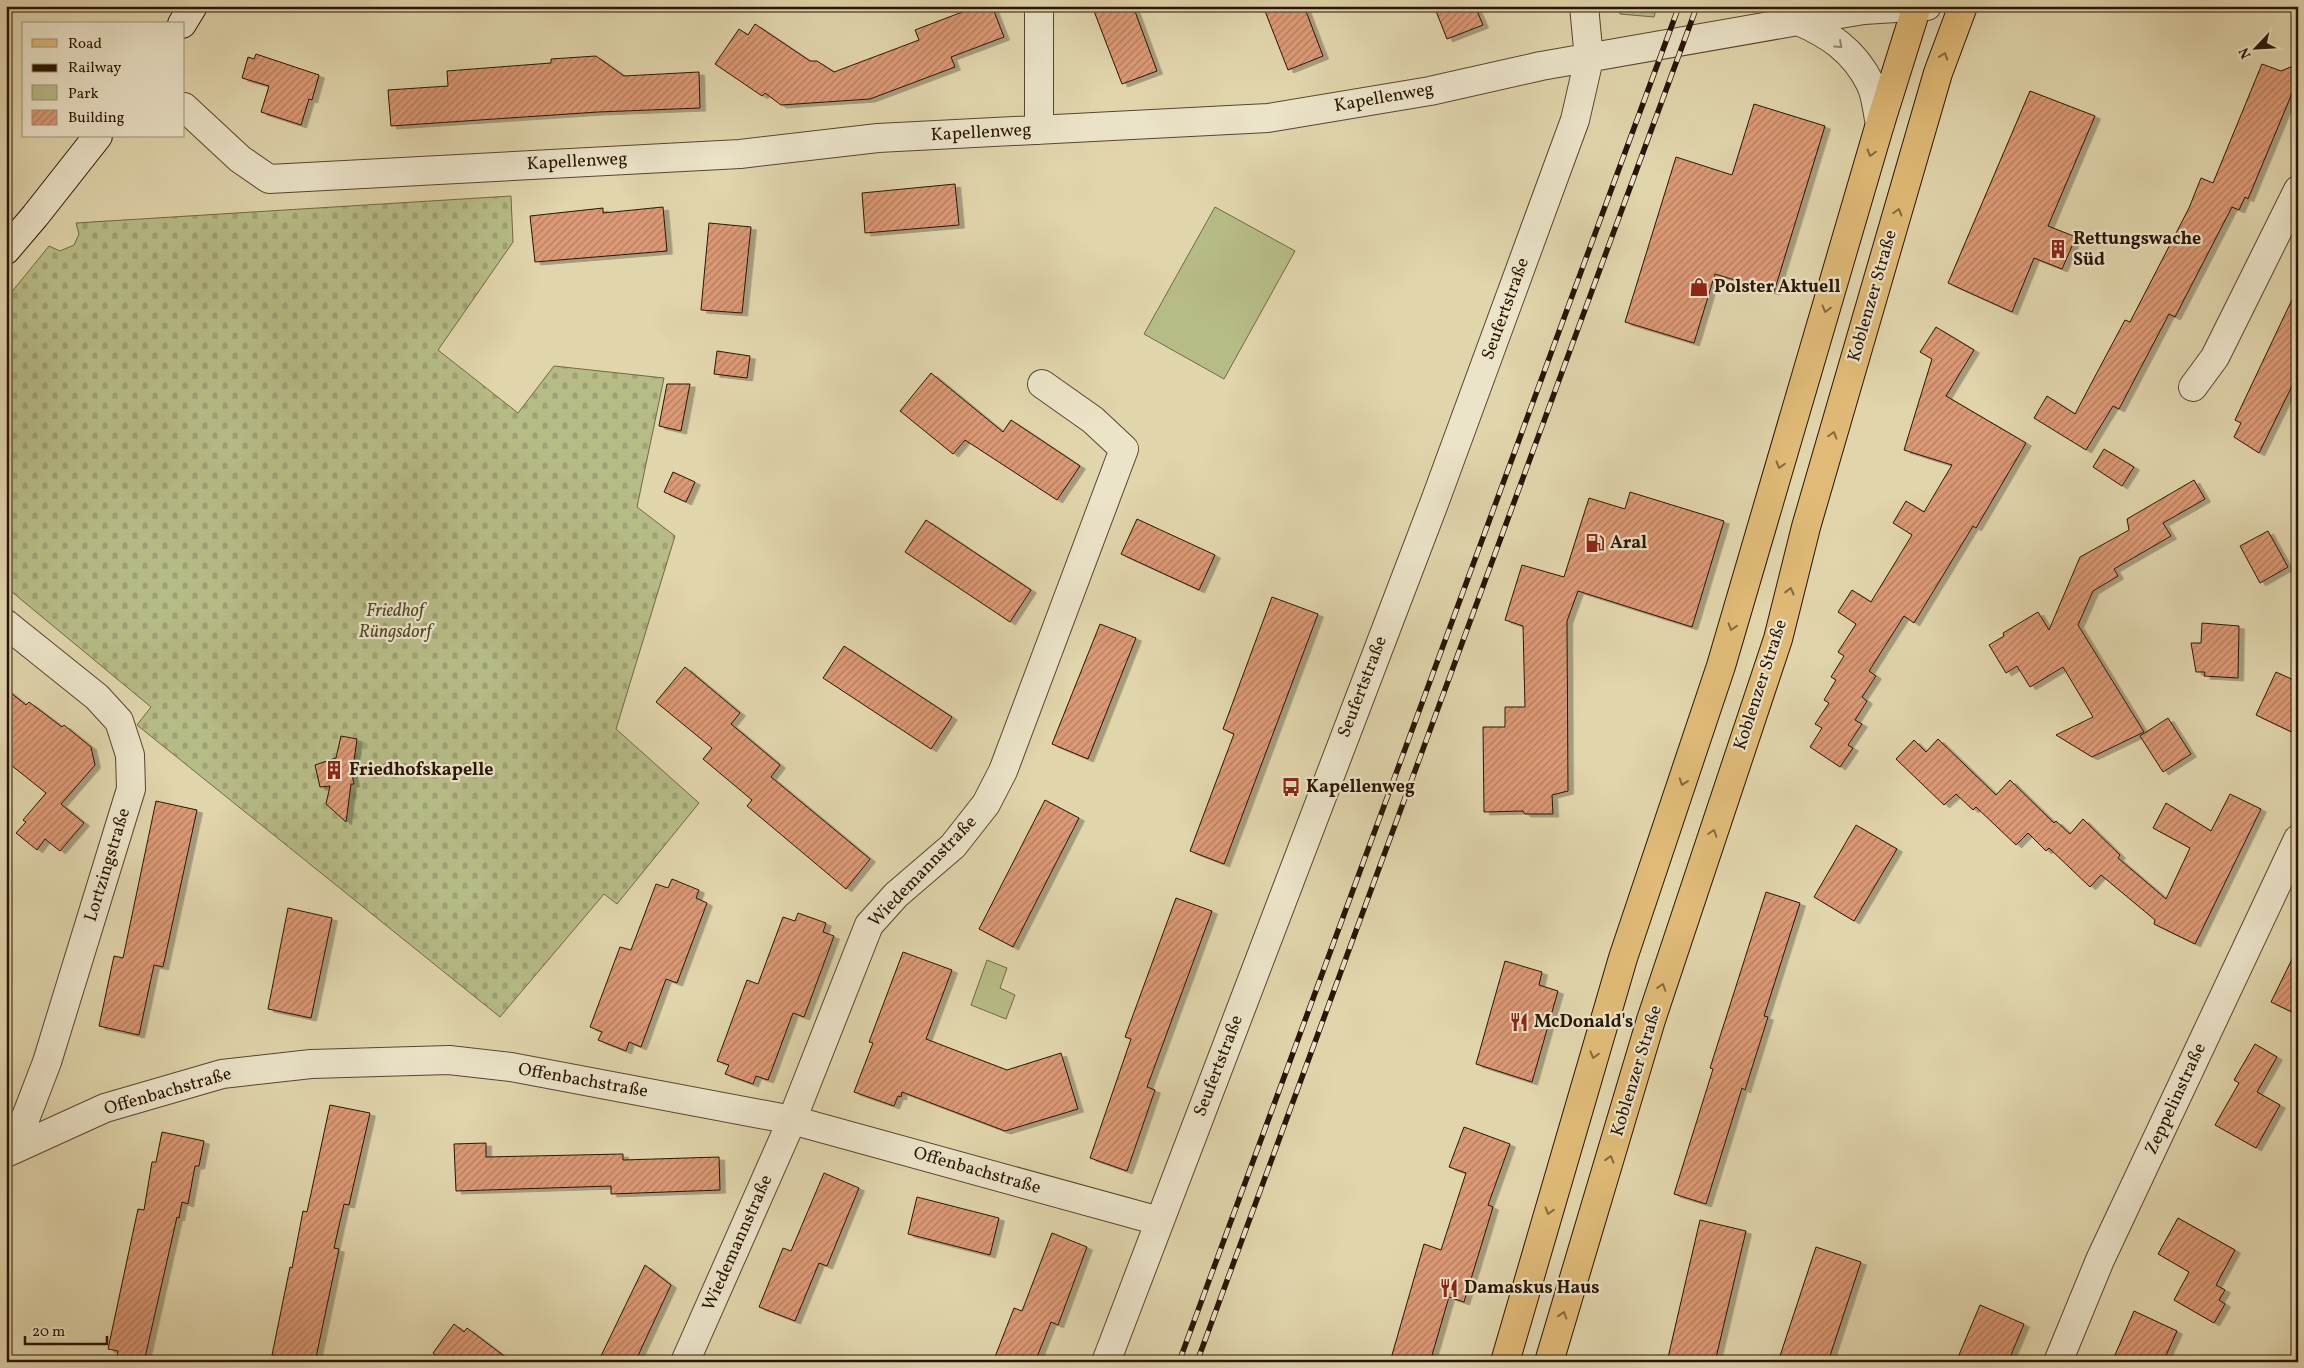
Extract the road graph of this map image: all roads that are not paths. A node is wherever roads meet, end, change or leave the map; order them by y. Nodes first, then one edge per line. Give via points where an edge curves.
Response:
1 (193, 6) edge
2 (1039, 6) edge
3 (1584, 6) edge
4 (1917, 6) edge
5 (1927, 6) edge
6 (1963, 6) edge
7 (1798, 21) junction
8 (183, 22) edge
9 (1590, 59) junction
10 (185, 108) edge
11 (1880, 124) junction
12 (1039, 130) junction
13 (96, 138) edge
14 (2298, 190) edge
15 (6, 250) edge
16 (1042, 384) dead end
17 (2193, 387) dead end
18 (6, 624) edge
19 (2298, 839) edge
20 (792, 1120) junction
21 (10, 1151) edge
22 (1159, 1222) junction
23 (1507, 1360) edge
24 (685, 1362) edge
25 (1106, 1362) edge
26 (1550, 1362) edge
27 (2058, 1362) edge

1 - 8 street
2 - 12 street
3 - 9 street, Seufertstraße
4 - 5 street, Kapellenweg
4 - 7 street, Kapellenweg via 1864,10
4 - 11 main road
26 -> 6 main road, Koblenzer Straße via 1651,1020 1778,639 1806,527 1938,73
7 - 9 street, Kapellenweg
7 -> 11 street via 1824,32 1856,60 1871,84
9 - 12 street, Kapellenweg via 1541,66 1430,91 1268,118
9 - 22 street, Seufertstraße via 1575,120 1442,482
10 - 12 street, Kapellenweg via 240,159 269,179 730,154 878,138
11 -> 23 main road via 1721,666 1623,958
13 - 15 street
14 - 17 street via 2215,357
16 - 20 street, Wiedemannstraße via 1093,420 1124,449 1002,771 986,804 953,846 896,895 869,924
18 - 21 street, Lortzingstraße via 97,697 118,721 130,755 131,780 131,789 47,1062
19 - 27 street, Zeppelinstraße via 2100,1260
20 - 21 street, Offenbachstraße via 511,1067 458,1061 311,1064 222,1074 105,1108
20 - 22 street, Offenbachstraße
20 - 24 street, Wiedemannstraße
22 - 25 street, Seufertstraße

